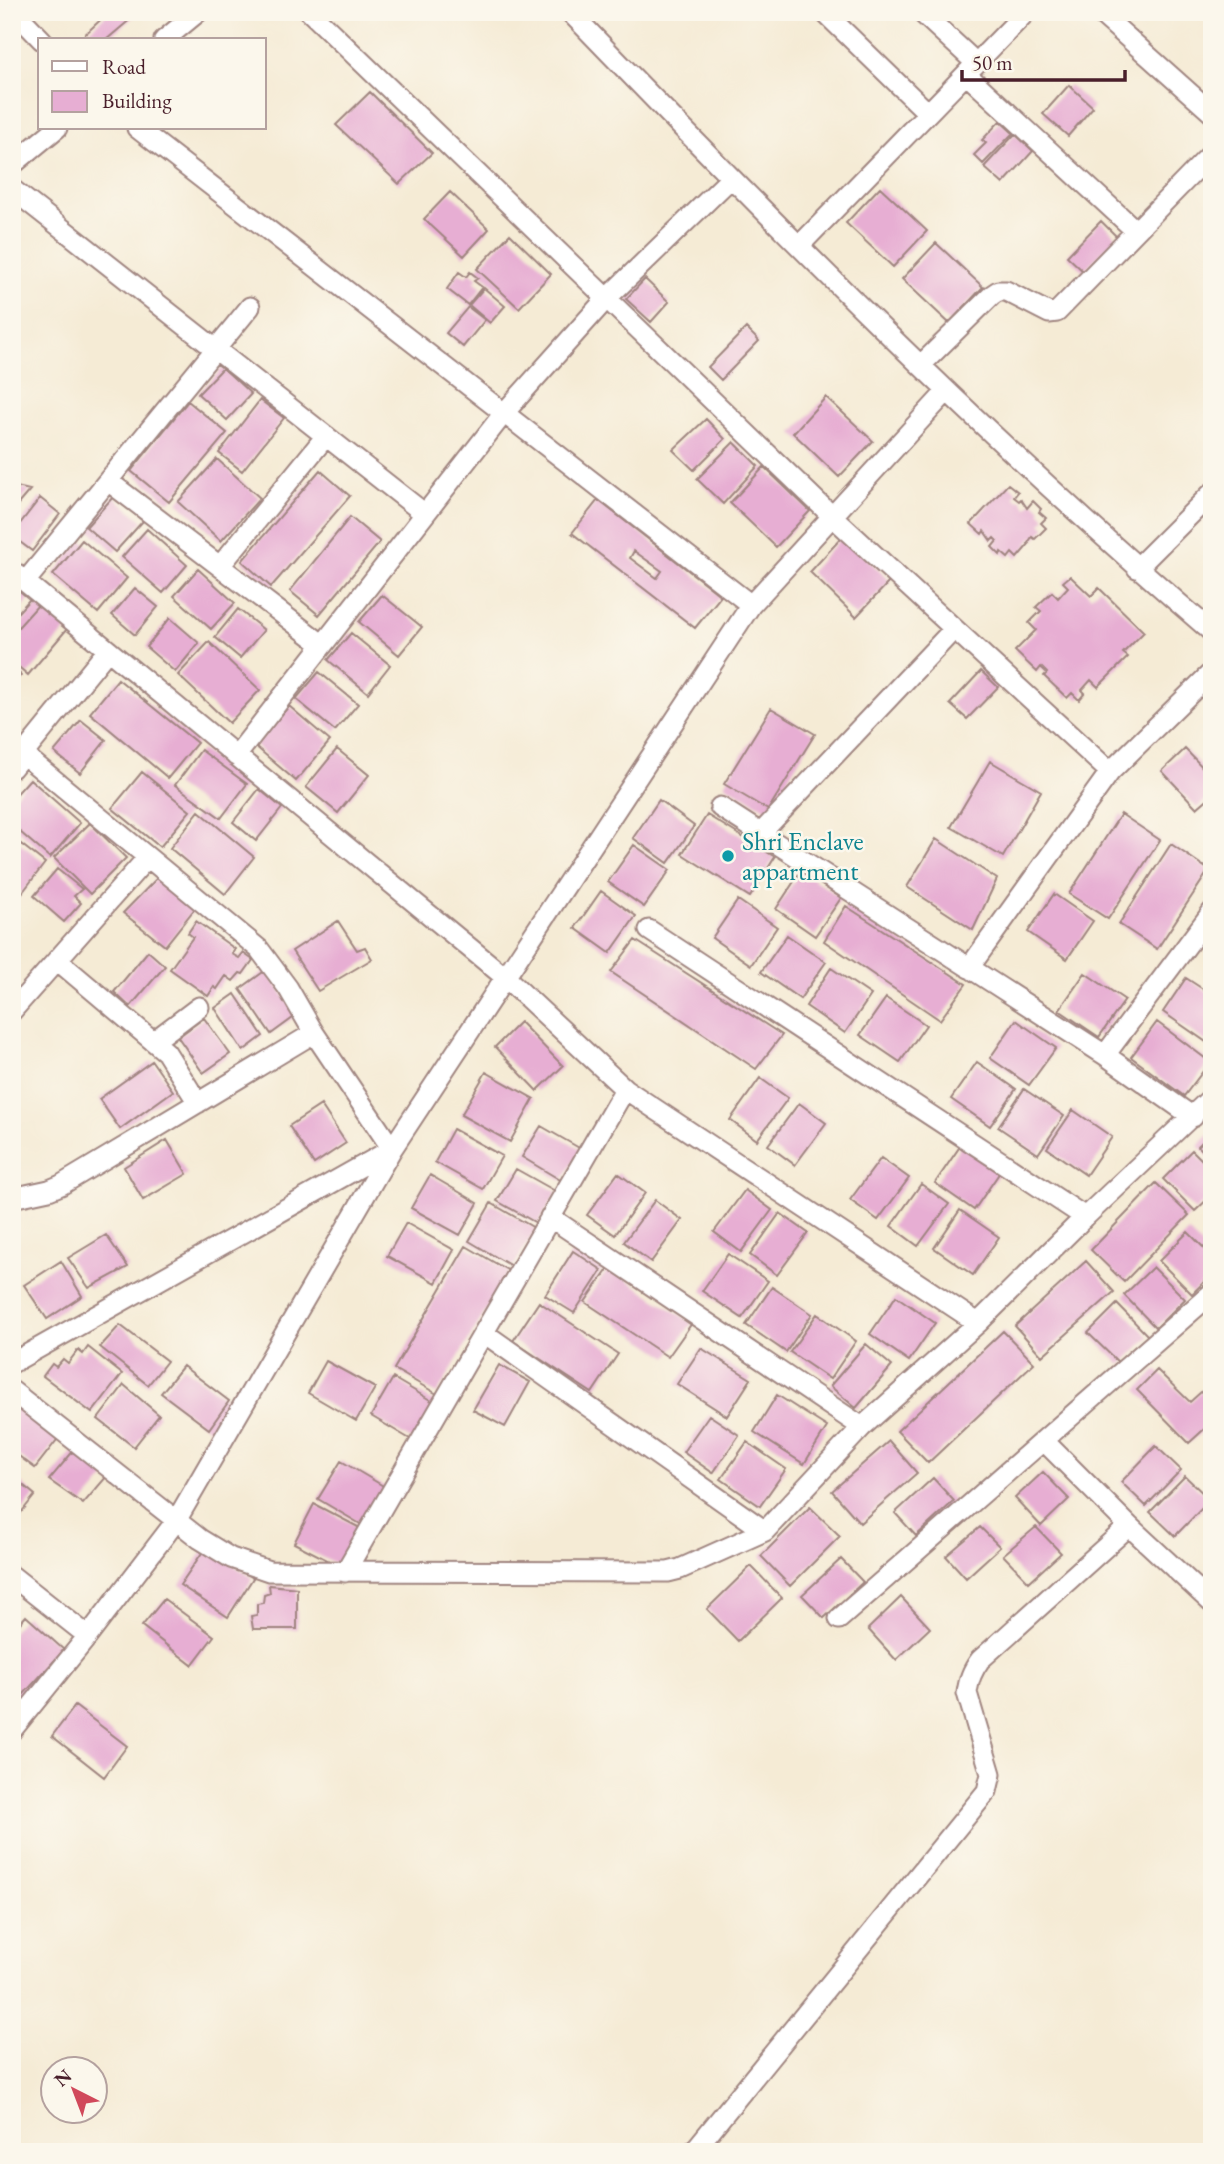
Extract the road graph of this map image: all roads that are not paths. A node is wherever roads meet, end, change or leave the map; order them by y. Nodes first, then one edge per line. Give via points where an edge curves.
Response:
1 (15, 12) edge
2 (198, 12) edge
3 (310, 12) edge
4 (570, 12) edge
5 (824, 12) edge
6 (921, 12) edge
7 (1026, 12) edge
8 (1099, 12) edge
9 (40, 38) edge
10 (166, 38) edge
11 (971, 69) junction
12 (928, 113) junction
13 (1212, 113) edge
14 (55, 130) edge
15 (140, 130) edge
16 (1212, 153) edge
17 (12, 165) edge
18 (730, 179) junction
19 (12, 188) edge
20 (1136, 231) junction
21 (800, 245) junction
22 (606, 299) junction
23 (250, 307) dead end
24 (215, 350) junction
25 (921, 365) junction
26 (947, 391) junction
27 (504, 413) junction
28 (326, 436) junction
29 (108, 481) junction
30 (1212, 493) edge
31 (425, 514) junction
32 (832, 516) junction
33 (220, 566) junction
34 (1137, 568) junction
35 (19, 577) edge
36 (751, 605) junction
37 (954, 629) junction
38 (1212, 632) edge
39 (323, 645) junction
40 (107, 650) junction
41 (1212, 672) edge
42 (16, 756) edge
43 (236, 756) junction
44 (1110, 772) junction
45 (720, 807) dead end
46 (761, 833) junction
47 (147, 858) junction
48 (1212, 912) edge
49 (649, 930) dead end
50 (57, 960) junction
51 (969, 968) junction
52 (505, 977) junction
53 (199, 1007) dead end
54 (12, 1011) edge
55 (314, 1033) junction
56 (154, 1041) junction
57 (1105, 1055) junction
58 (625, 1089) junction
59 (1212, 1097) edge
60 (198, 1103) junction
61 (1193, 1116) junction
62 (391, 1149) junction
63 (12, 1198) edge
64 (550, 1217) junction
65 (1085, 1217) junction
66 (1207, 1306) edge
67 (978, 1323) junction
68 (484, 1333) junction
69 (12, 1363) edge
70 (12, 1391) edge
71 (863, 1427) junction
72 (1044, 1441) junction
73 (176, 1521) junction
74 (1129, 1526) junction
75 (765, 1531) junction
76 (345, 1572) junction
77 (12, 1576) edge
78 (1212, 1603) edge
79 (839, 1619) dead end
80 (88, 1636) junction
81 (12, 1730) edge
82 (693, 2152) edge

1 - 9 street
2 - 10 street
3 - 22 street
4 - 18 street
5 - 12 street
6 - 11 street
7 - 11 street
8 - 13 street
11 - 12 street
11 - 20 street
12 - 21 street
14 - 17 street
15 - 27 street
16 - 20 street
18 - 21 street
18 - 22 street
19 - 24 street
20 - 25 street via 1057,312 1049,313 998,291
21 - 25 street
22 - 27 street
22 - 32 street
23 - 24 street
24 - 28 street
24 - 29 street
25 - 26 street
26 - 32 street
26 - 34 street
27 - 31 street
27 - 36 street
28 - 31 street
28 - 33 street
29 - 33 street
29 - 35 street
30 - 34 street
31 - 39 street
32 - 36 street
32 - 37 street
33 - 39 street
34 - 38 street
35 - 40 street
36 - 52 street
37 - 44 street
37 - 46 street
39 - 43 street
40 - 42 street
40 - 43 street
41 - 44 street
42 - 47 street
43 - 52 street
44 - 51 street
45 - 46 street
46 - 51 street
47 - 50 street
47 - 55 street via 259,949
48 - 57 street
49 - 65 street
50 - 54 street
50 - 56 street
51 - 57 street
52 - 58 street
52 - 62 street
53 - 56 street
55 - 60 street
55 - 62 street
56 - 60 street
57 - 61 street
58 - 64 street
58 - 67 street
59 - 61 street
60 - 63 street via 61,1185
61 - 65 street
62 - 69 street
62 - 73 street
64 - 68 street
64 - 71 street
65 - 67 street
66 - 72 street
67 - 71 street
68 - 75 street
68 - 76 street
70 - 73 street
71 - 75 street
72 - 74 street
72 - 79 street
73 - 76 street via 248,1565 269,1571
73 - 80 street
74 - 78 street
74 - 82 street via 972,1671 967,1693 991,1774 987,1791
75 - 76 street via 668,1572
77 - 80 street
80 - 81 street

